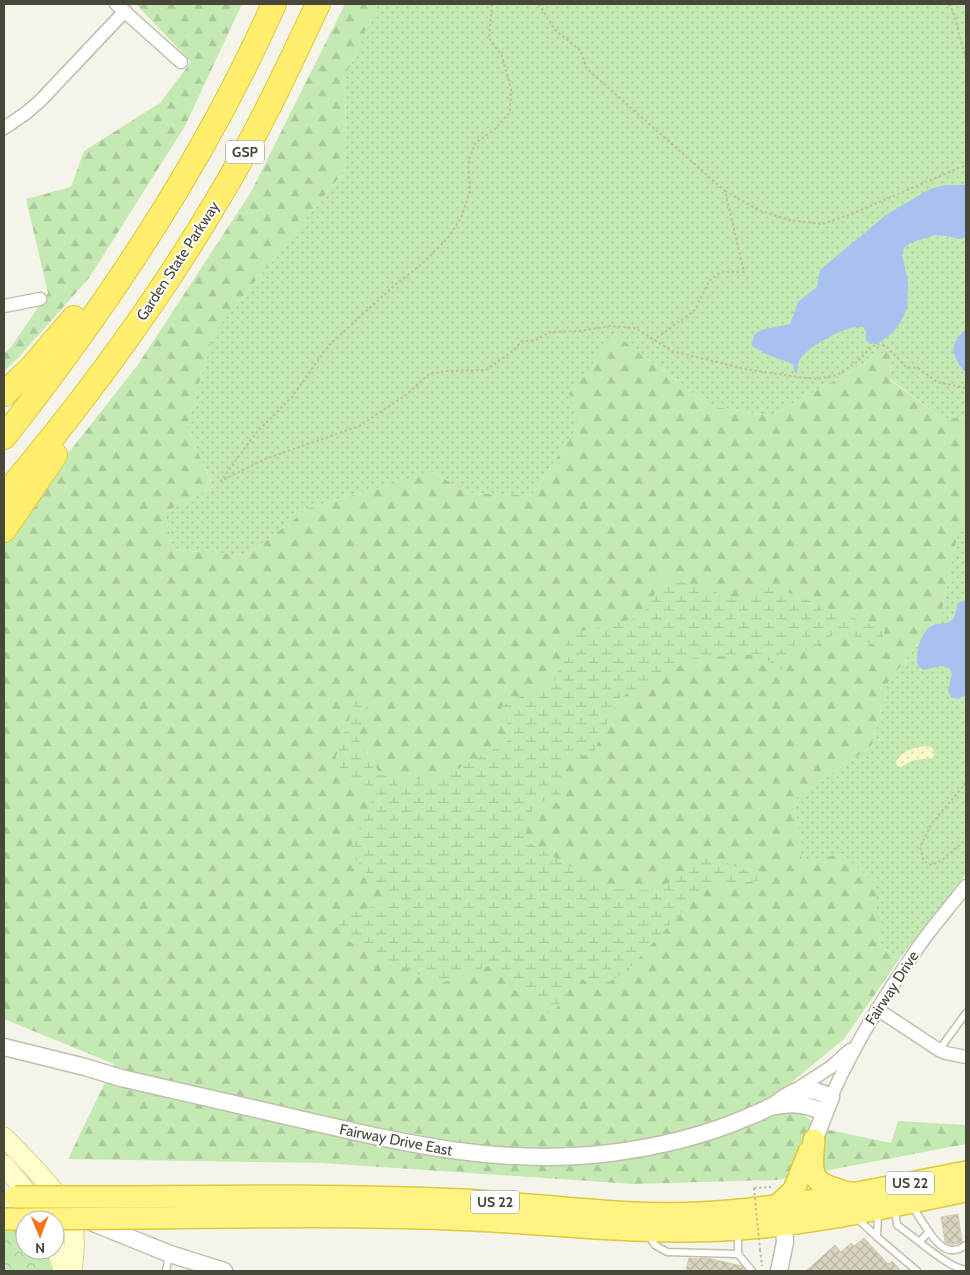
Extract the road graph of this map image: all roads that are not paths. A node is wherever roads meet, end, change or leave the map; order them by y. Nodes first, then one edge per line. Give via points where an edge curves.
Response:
1 (274, 4) edge
2 (318, 4) edge
3 (120, 8) edge
4 (180, 62) dead end
5 (4, 128) edge
6 (165, 210) junction
7 (159, 293) junction
8 (40, 298) dead end
9 (4, 306) edge
10 (4, 394) edge
11 (4, 437) edge
12 (4, 496) edge
13 (4, 530) edge
14 (966, 886) edge
15 (877, 1009) junction
16 (966, 1013) edge
17 (860, 1038) junction
18 (4, 1049) edge
19 (939, 1050) junction
20 (966, 1058) edge
21 (790, 1094) junction
22 (831, 1097) junction
23 (767, 1109) junction
24 (824, 1112) junction
25 (4, 1137) edge
26 (814, 1140) junction
27 (7, 1169) edge
28 (966, 1172) edge
29 (966, 1191) edge
30 (10, 1197) edge
31 (853, 1204) junction
32 (894, 1205) junction
33 (777, 1206) junction
34 (25, 1210) edge
35 (69, 1214) junction
36 (65, 1219) edge
37 (645, 1230) junction
38 (738, 1230) junction
39 (929, 1232) junction
40 (877, 1238) junction
41 (920, 1242) junction
42 (966, 1245) edge
43 (170, 1254) junction
44 (738, 1254) junction
45 (966, 1270) edge
46 (72, 1271) edge
47 (166, 1271) edge
48 (224, 1271) edge
49 (752, 1271) edge
50 (779, 1271) edge
51 (917, 1271) edge

1 - 6 highway, GSP via 228,101
2 - 7 highway, Garden State Parkway / GSP via 241,159
3 - 4 street
3 - 5 street via 40,101
6 - 10 highway via 41,358
6 - 11 highway, GSP via 95,315
7 - 12 highway, Garden State Parkway / GSP via 94,383
7 - 13 highway
8 - 9 street
14 - 15 street, Fairway Drive via 917,948
15 - 17 street, Fairway Drive
15 - 19 street
16 - 19 lane
17 - 21 street via 831,1067
17 - 22 street, Fairway Drive
18 - 23 street, Fairway Drive East via 374,1137 486,1155 564,1156 642,1148 720,1128
19 - 20 street
21 - 22 street, Fairway Drive East via 811,1090
21 - 23 street, Fairway Drive East
22 - 24 street
23 - 24 street, Fairway Drive East via 794,1103
24 - 26 street
25 - 35 main road
26 - 31 highway via 814,1176
26 - 33 highway via 794,1190
27 - 34 main road via 28,1194
27 - 35 street via 45,1202
28 - 31 highway, US 22
29 - 32 highway, US 22
30 - 33 highway, US 22, bridge via 394,1198 664,1213
31 - 32 highway, US 22
31 - 33 highway, US 22
31 - 40 lane
32 - 39 lane
32 - 40 lane
32 - 41 lane via 897,1225
33 - 38 highway, US 22
33 - 50 street via 784,1248
35 - 43 street
35 - 46 main road via 74,1235
36 - 37 highway, US 22, bridge via 428,1218
37 - 38 highway, US 22
37 - 44 lane via 655,1245 667,1252
38 - 44 lane
39 - 41 lane
39 - 42 lane via 945,1250
40 - 51 lane
41 - 45 lane
43 - 47 lane
43 - 48 street
44 - 49 lane

